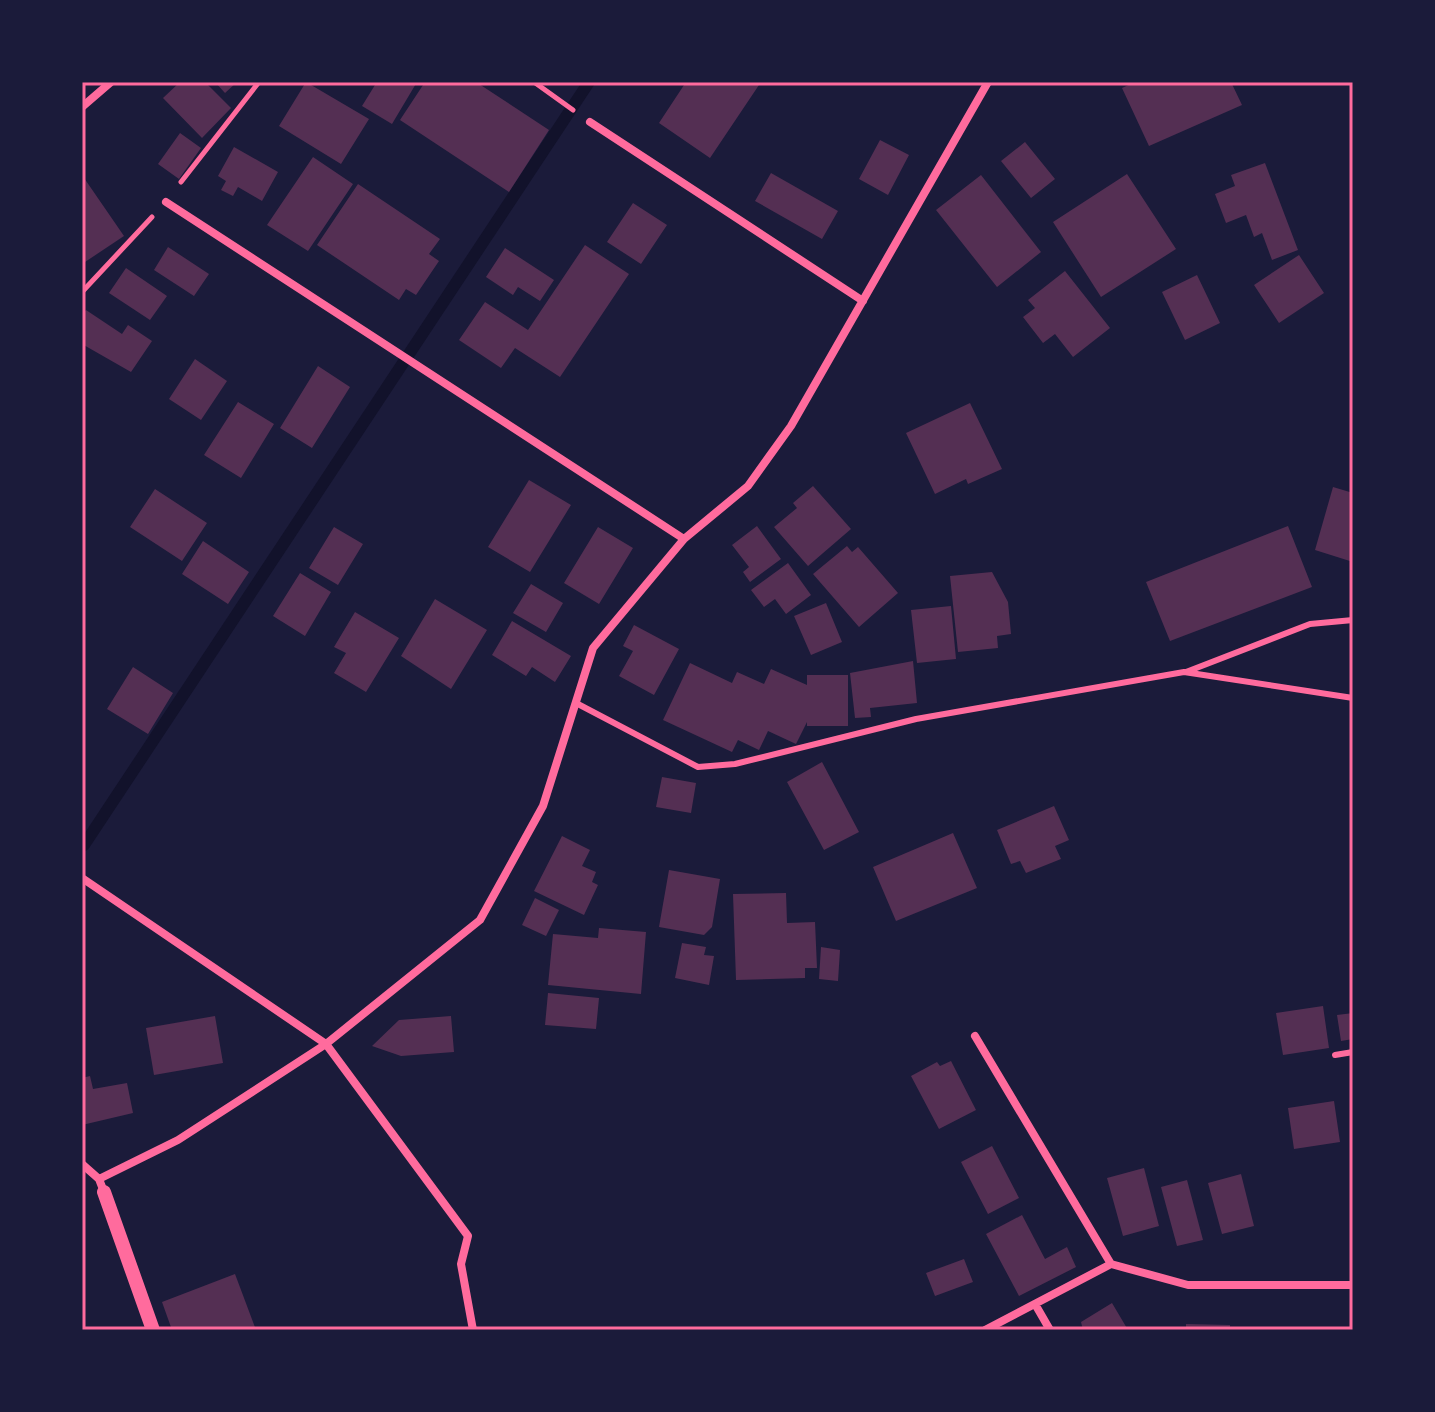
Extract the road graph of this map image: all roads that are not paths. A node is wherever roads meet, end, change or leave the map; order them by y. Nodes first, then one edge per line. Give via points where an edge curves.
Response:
1 (111, 82) edge
2 (988, 82) edge
3 (82, 107) edge
4 (590, 122) road end
5 (166, 202) dead end
6 (863, 301) junction
7 (684, 539) junction
8 (1353, 620) edge
9 (1184, 672) junction
10 (1353, 698) edge
11 (576, 703) junction
12 (82, 878) edge
13 (975, 1036) dead end
14 (326, 1044) junction
15 (1353, 1052) edge
16 (1335, 1055) dead end
17 (82, 1164) edge
18 (102, 1185) junction
19 (1111, 1264) junction
20 (1353, 1285) edge
21 (1035, 1304) junction
22 (153, 1330) edge
23 (473, 1330) edge
24 (985, 1330) edge
25 (1050, 1330) edge

1 - 3 street
2 - 6 street
4 - 6 street
5 - 7 street
6 - 7 street via 791,426 748,486
7 - 11 street via 593,648
8 - 9 lane via 1310,624
9 - 10 lane
9 - 11 lane via 916,719 735,764 698,767
11 - 14 street via 543,806 480,920
12 - 14 street
13 - 19 street
14 - 18 street
14 - 23 street via 468,1236 461,1264
15 - 16 lane
17 - 18 street
18 - 22 street
19 - 20 street via 1188,1285
19 - 21 street
21 - 24 street
21 - 25 street

